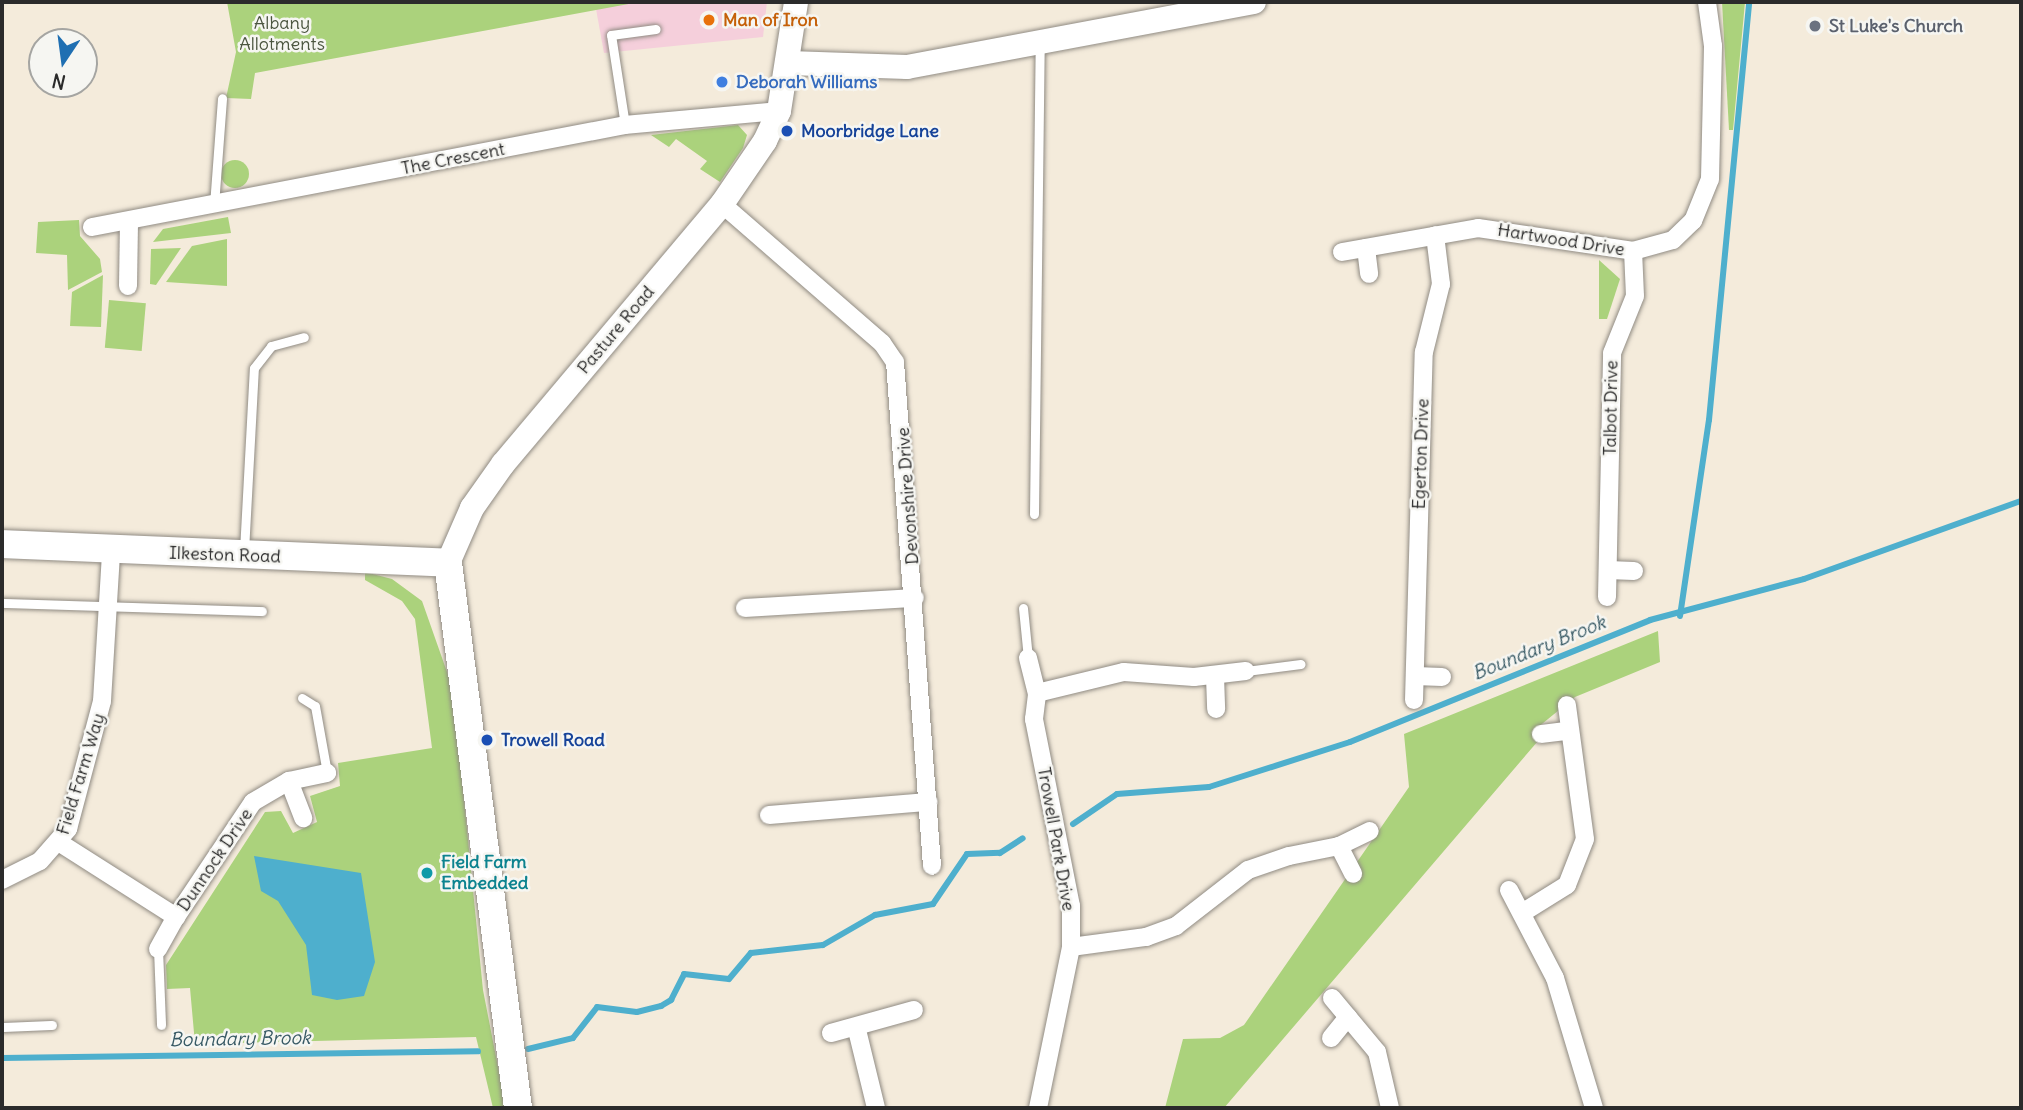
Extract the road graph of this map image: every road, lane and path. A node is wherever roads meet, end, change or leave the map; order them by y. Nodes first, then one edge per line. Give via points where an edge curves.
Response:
1 (796, 2) edge
2 (1254, 2) edge
3 (1707, 2) edge
4 (656, 29) dead end
5 (1040, 42) junction
6 (789, 63) junction
7 (222, 99) dead end
8 (779, 111) junction
9 (625, 125) junction
10 (722, 204) junction
11 (214, 206) junction
12 (129, 224) junction
13 (92, 227) dead end
14 (1435, 235) junction
15 (1366, 248) junction
16 (1633, 251) junction
17 (1342, 252) dead end
18 (1369, 274) dead end
19 (128, 286) dead end
20 (304, 337) dead end
21 (1034, 514) dead end
22 (2, 544) edge
23 (111, 552) junction
24 (244, 556) junction
25 (448, 564) junction
26 (1608, 570) junction
27 (1634, 571) dead end
28 (1607, 597) dead end
29 (915, 598) junction
30 (2, 603) edge
31 (745, 608) dead end
32 (1023, 608) dead end
33 (108, 610) junction
34 (262, 611) dead end
35 (1028, 658) joint
36 (1301, 664) dead end
37 (1246, 671) joint
38 (1215, 676) junction
39 (1415, 676) junction
40 (1442, 677) dead end
41 (1037, 693) junction
42 (302, 698) dead end
43 (1414, 700) dead end
44 (1567, 705) dead end
45 (1216, 709) dead end
46 (1567, 732) junction
47 (1541, 734) dead end
48 (327, 773) joint
49 (289, 782) junction
50 (928, 802) junction
51 (769, 815) dead end
52 (303, 818) dead end
53 (1370, 831) dead end
54 (60, 843) junction
55 (1339, 846) junction
56 (932, 866) dead end
57 (1353, 874) dead end
58 (2, 880) edge
59 (1509, 890) dead end
60 (1522, 913) junction
61 (176, 917) junction
62 (1071, 947) junction
63 (158, 949) joint
64 (1332, 998) dead end
65 (914, 1010) dead end
66 (1348, 1017) junction
67 (52, 1025) dead end
68 (161, 1025) dead end
69 (2, 1027) edge
70 (857, 1030) junction
71 (831, 1033) dead end
72 (1331, 1038) dead end
73 (518, 1108) edge
74 (876, 1108) edge
75 (1038, 1108) edge
76 (1390, 1108) edge
77 (1594, 1108) edge

1 - 6 main road, Pasture Road
2 - 5 main road
3 - 16 street, Hartwood Drive via 1713,46 1706,197 1672,240
4 - 9 lane via 611,36
5 - 6 main road via 873,70
5 - 21 lane
6 - 8 main road, Pasture Road
7 - 11 lane
8 - 9 street, The Crescent
8 - 10 main road, Pasture Road
9 - 11 street, The Crescent
10 - 25 main road, Pasture Road via 503,464 472,508
10 - 29 street, Devonshire Drive via 882,343 895,362
11 - 12 street, The Crescent
12 - 13 street, The Crescent
12 - 19 street
14 - 15 street, Hartwood Drive
14 - 16 street, Hartwood Drive via 1503,228
14 - 39 street, Egerton Drive via 1440,284 1424,352
15 - 17 street, Hartwood Drive
15 - 18 street
16 - 26 street, Talbot Drive via 1635,296 1612,353
20 - 24 lane via 271,346 254,368
22 - 23 main road, Ilkeston Road
23 - 24 main road, Ilkeston Road
23 - 33 street, Field Farm Way
24 - 25 main road, Ilkeston Road
25 - 73 main road via 464,657 506,1049
26 - 27 street
26 - 28 street, Talbot Drive
29 - 31 street
29 - 50 street, Devonshire Drive
30 - 33 lane
32 - 35 lane, Trowell Park Drive
33 - 34 lane
33 - 54 street, Field Farm Way via 99,718
35 - 41 street, Trowell Park Drive
36 - 37 lane
37 - 38 street
38 - 41 street via 1124,672
38 - 45 street
39 - 40 street
39 - 43 street, Egerton Drive
41 - 62 street, Trowell Park Drive via 1034,719 1071,906
42 - 48 lane via 315,706
44 - 46 street
46 - 47 street
46 - 60 street via 1586,813 1578,869 1567,885
48 - 49 street, Dunnock Drive
49 - 52 street
49 - 61 street, Dunnock Drive via 244,812
50 - 51 street
50 - 56 street, Devonshire Drive
53 - 55 street
54 - 58 street, Field Farm Way via 27,870
54 - 61 street, Dunnock Drive
55 - 57 street
55 - 62 street via 1248,870 1176,926 1146,937
59 - 60 street
60 - 77 street via 1555,978
61 - 63 street, Dunnock Drive
62 - 75 street, Trowell Park Drive
63 - 68 lane
64 - 66 street
65 - 70 street
66 - 72 street
66 - 76 street via 1377,1052
67 - 69 lane
70 - 71 street
70 - 74 street

